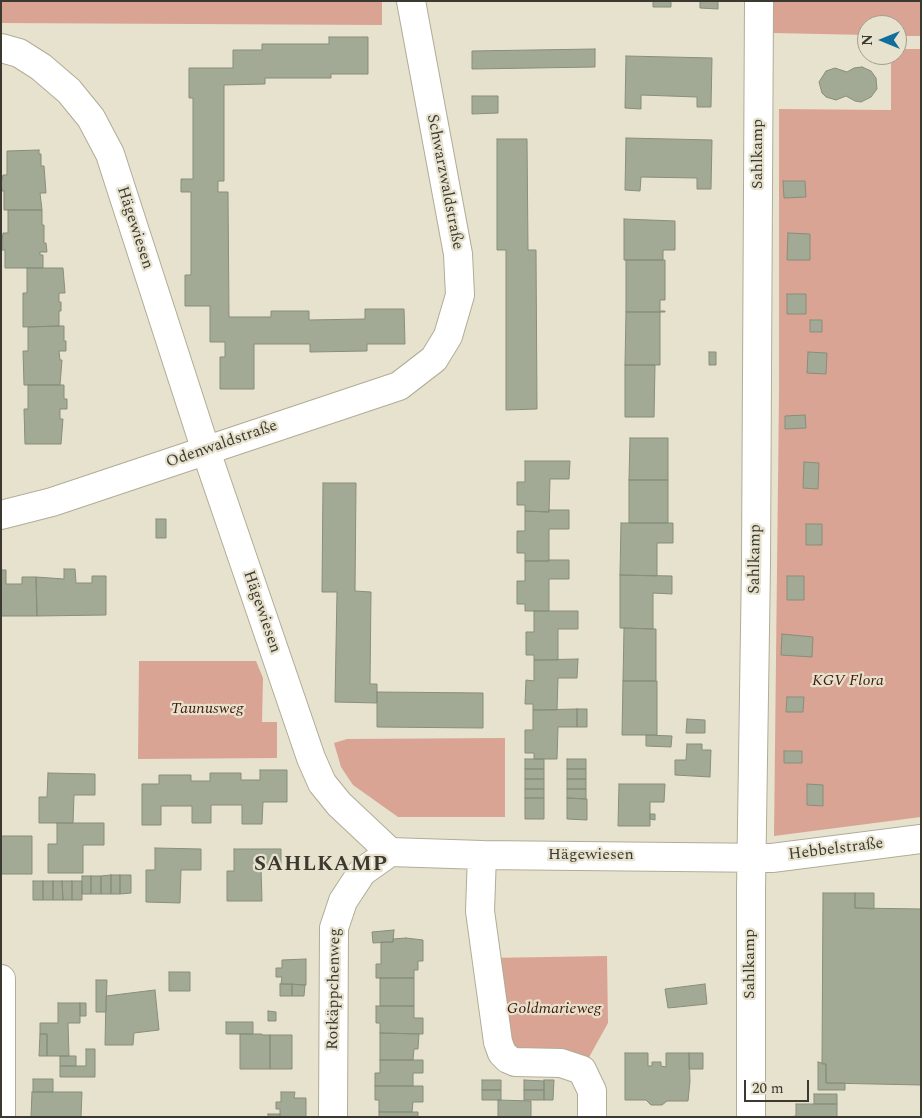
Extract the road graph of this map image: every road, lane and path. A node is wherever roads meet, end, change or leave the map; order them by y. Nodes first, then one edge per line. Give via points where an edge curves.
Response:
1 (411, 1) edge
2 (759, 1) edge
3 (1, 48) edge
4 (434, 359) joint
5 (206, 451) junction
6 (1, 515) edge
7 (921, 839) edge
8 (390, 852) junction
9 (482, 855) junction
10 (751, 857) junction
11 (1, 979) edge
12 (1, 1117) edge
13 (333, 1117) edge
14 (592, 1117) edge
15 (751, 1117) edge

1 - 4 street, Schwarzwaldstraße via 458,254 460,295 448,336
2 - 10 street, Sahlkamp
3 - 5 street, Hägewiesen via 18,53 42,67 69,91 91,118 110,154
4 - 5 street, Odenwaldstraße via 399,386
5 - 6 street, Odenwaldstraße via 52,502
5 - 8 street, Hägewiesen via 322,782 339,804
7 - 10 street, Hebbelstraße via 772,858
8 - 9 street, Hägewiesen
8 - 13 street, Rotkäppchenweg via 362,872 342,901 334,928
9 - 10 street, Hägewiesen
9 - 14 street via 480,911 502,1052 515,1062 561,1063 582,1070 592,1091
10 - 15 street, Sahlkamp
11 - 12 street

